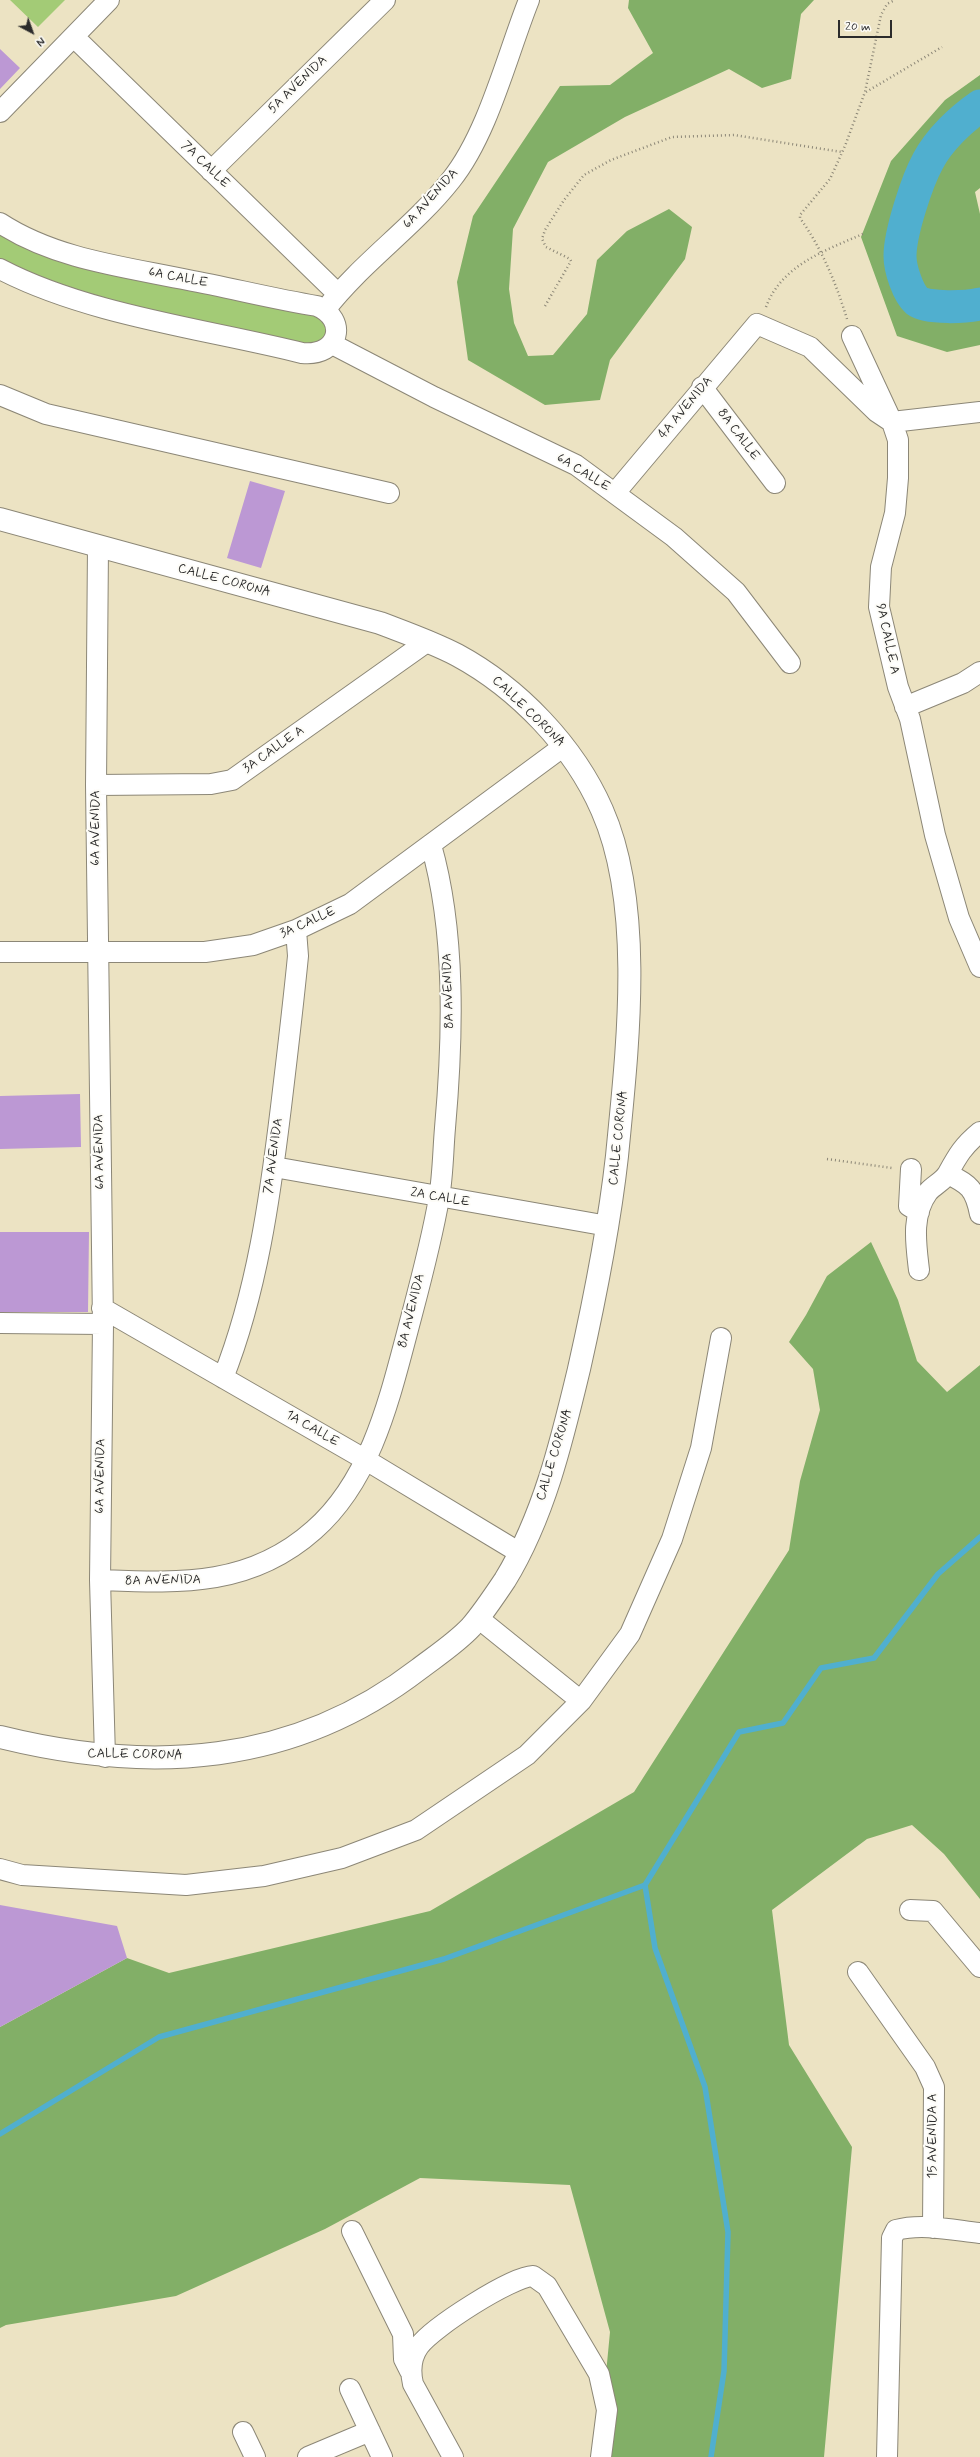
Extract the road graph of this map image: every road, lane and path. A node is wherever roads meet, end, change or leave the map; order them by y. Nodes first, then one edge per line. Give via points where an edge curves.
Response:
1 (109, 0) edge
2 (385, 0) edge
3 (529, 0) edge
4 (895, 0) edge
5 (74, 37) junction
6 (942, 47) dead end
7 (865, 92) junction
8 (0, 112) edge
9 (842, 152) junction
10 (211, 171) junction
11 (0, 224) edge
12 (865, 233) dead end
13 (821, 251) junction
14 (0, 269) edge
15 (338, 294) junction
16 (545, 306) dead end
17 (325, 310) junction
18 (757, 324) junction
19 (852, 336) joint
20 (332, 344) junction
21 (702, 387) junction
22 (0, 395) edge
23 (980, 412) edge
24 (892, 422) junction
25 (775, 483) dead end
26 (389, 493) dead end
27 (615, 493) junction
28 (0, 519) edge
29 (98, 546) junction
30 (428, 641) junction
31 (790, 663) dead end
32 (980, 672) edge
33 (906, 707) junction
34 (564, 746) junction
35 (96, 785) junction
36 (431, 845) junction
37 (296, 930) junction
38 (0, 952) edge
39 (97, 952) junction
40 (980, 967) edge
41 (980, 1132) edge
42 (827, 1160) dead end
43 (274, 1167) junction
44 (911, 1169) joint
45 (948, 1174) junction
46 (439, 1198) junction
47 (919, 1212) junction
48 (980, 1214) edge
49 (608, 1226) junction
50 (919, 1270) dead end
51 (102, 1316) junction
52 (0, 1323) edge
53 (721, 1338) dead end
54 (223, 1378) junction
55 (366, 1460) junction
56 (520, 1553) junction
57 (100, 1580) junction
58 (478, 1618) junction
59 (582, 1701) junction
60 (0, 1737) edge
61 (105, 1757) junction
62 (0, 1869) edge
63 (910, 1910) dead end
64 (980, 1967) edge
65 (858, 1972) dead end
66 (933, 2228) junction
67 (352, 2231) dead end
68 (980, 2233) edge
69 (411, 2373) junction
70 (350, 2389) dead end
71 (370, 2431) junction
72 (243, 2432) dead end
73 (602, 2455) edge
74 (255, 2457) edge
75 (308, 2457) edge
76 (382, 2457) edge
77 (453, 2457) edge
78 (888, 2457) edge

1 - 5 street
2 - 10 street, 5A AVENIDA
3 - 15 street, 6A AVENIDA via 478,136 466,158 451,180 416,218
4 - 7 path via 888,4 881,15
5 - 8 street
5 - 10 street, 7A CALLE
6 - 7 path
7 - 9 path
9 - 13 path via 830,179 800,215
9 - 16 path via 734,135 707,135 672,137 611,160 584,175 545,230 542,239 546,247 570,259 571,262
10 - 15 street, 7A CALLE
11 - 17 street, 6A CALLE via 15,234 48,247 92,260 316,306
12 - 13 path
13 - 18 path via 798,266 783,280 771,296
13 - 19 path via 839,292
14 - 20 street via 75,299 188,328 308,353 321,353
15 - 17 street, 6A AVENIDA
17 - 20 street via 336,330
18 - 21 street, 4A AVENIDA
18 - 24 street via 810,347 876,412
19 - 24 street, 9A CALLE A
20 - 27 street, 6A CALLE via 434,397 576,465
21 - 25 street, 8A CALLE
21 - 27 street, 4A AVENIDA
22 - 26 street via 46,414
23 - 24 street
24 - 33 street, 9A CALLE A via 898,440 898,478 895,513 881,567 879,607 898,687
27 - 31 street, 6A CALLE via 674,537 736,592
28 - 29 street, CALLE CORONA
29 - 30 street, CALLE CORONA via 380,623
29 - 35 street, 6A AVENIDA
30 - 34 street, CALLE CORONA via 496,679
30 - 35 street, 3A CALLE A via 232,780 211,784
32 - 33 street via 963,683
33 - 40 street, 9A CALLE A via 935,835 950,888 959,918
34 - 36 street, 3A CALLE
34 - 49 street, CALLE CORONA via 602,808 614,840 627,928 629,1015
35 - 39 street, 6A AVENIDA
36 - 37 street, 3A CALLE via 350,904
36 - 46 street, 8A AVENIDA via 438,870 446,925 451,1024
37 - 39 street, 3A CALLE via 253,945 205,952
37 - 43 street, 7A AVENIDA via 298,956
38 - 39 street, 3A CALLE
39 - 51 street, 6A AVENIDA
41 - 45 street via 962,1147
42 - 44 path via 880,1168
43 - 46 street, 2A CALLE
43 - 54 street, 7A AVENIDA via 256,1270 234,1351
44 - 47 street via 909,1206
45 - 47 street via 929,1192
45 - 48 street via 968,1184 978,1201
46 - 49 street, 2A CALLE
46 - 55 street, 8A AVENIDA via 395,1378
47 - 50 street via 916,1221
49 - 56 street, CALLE CORONA via 565,1430 548,1483
51 - 52 street, 1A CALLE
51 - 54 street, 1A CALLE
51 - 57 street, 6A AVENIDA
53 - 59 street via 701,1448 672,1539 630,1634
54 - 55 street, 1A CALLE
55 - 56 street, 1A CALLE
55 - 57 street, 8A AVENIDA via 343,1500 315,1530 284,1553 250,1569 216,1579 177,1583
56 - 58 street, CALLE CORONA
57 - 61 street, 6A AVENIDA
58 - 59 street
58 - 61 street, CALLE CORONA via 454,1642 385,1693 352,1712 303,1733 259,1746 217,1754 170,1758
59 - 62 street via 527,1755 416,1830 342,1858 264,1876 186,1885 22,1875
60 - 61 street, CALLE CORONA
63 - 64 street via 933,1911
65 - 66 street, 15 AVENIDA A via 925,2067 934,2087
66 - 68 street
66 - 78 street via 904,2228 896,2230 892,2238
67 - 69 street via 403,2334 404,2359
69 - 73 street via 419,2346 431,2333 503,2286 528,2276 538,2278 547,2286 562,2309 599,2374 607,2410
69 - 77 street via 414,2384
70 - 71 street
71 - 75 street
71 - 76 street
72 - 74 street

